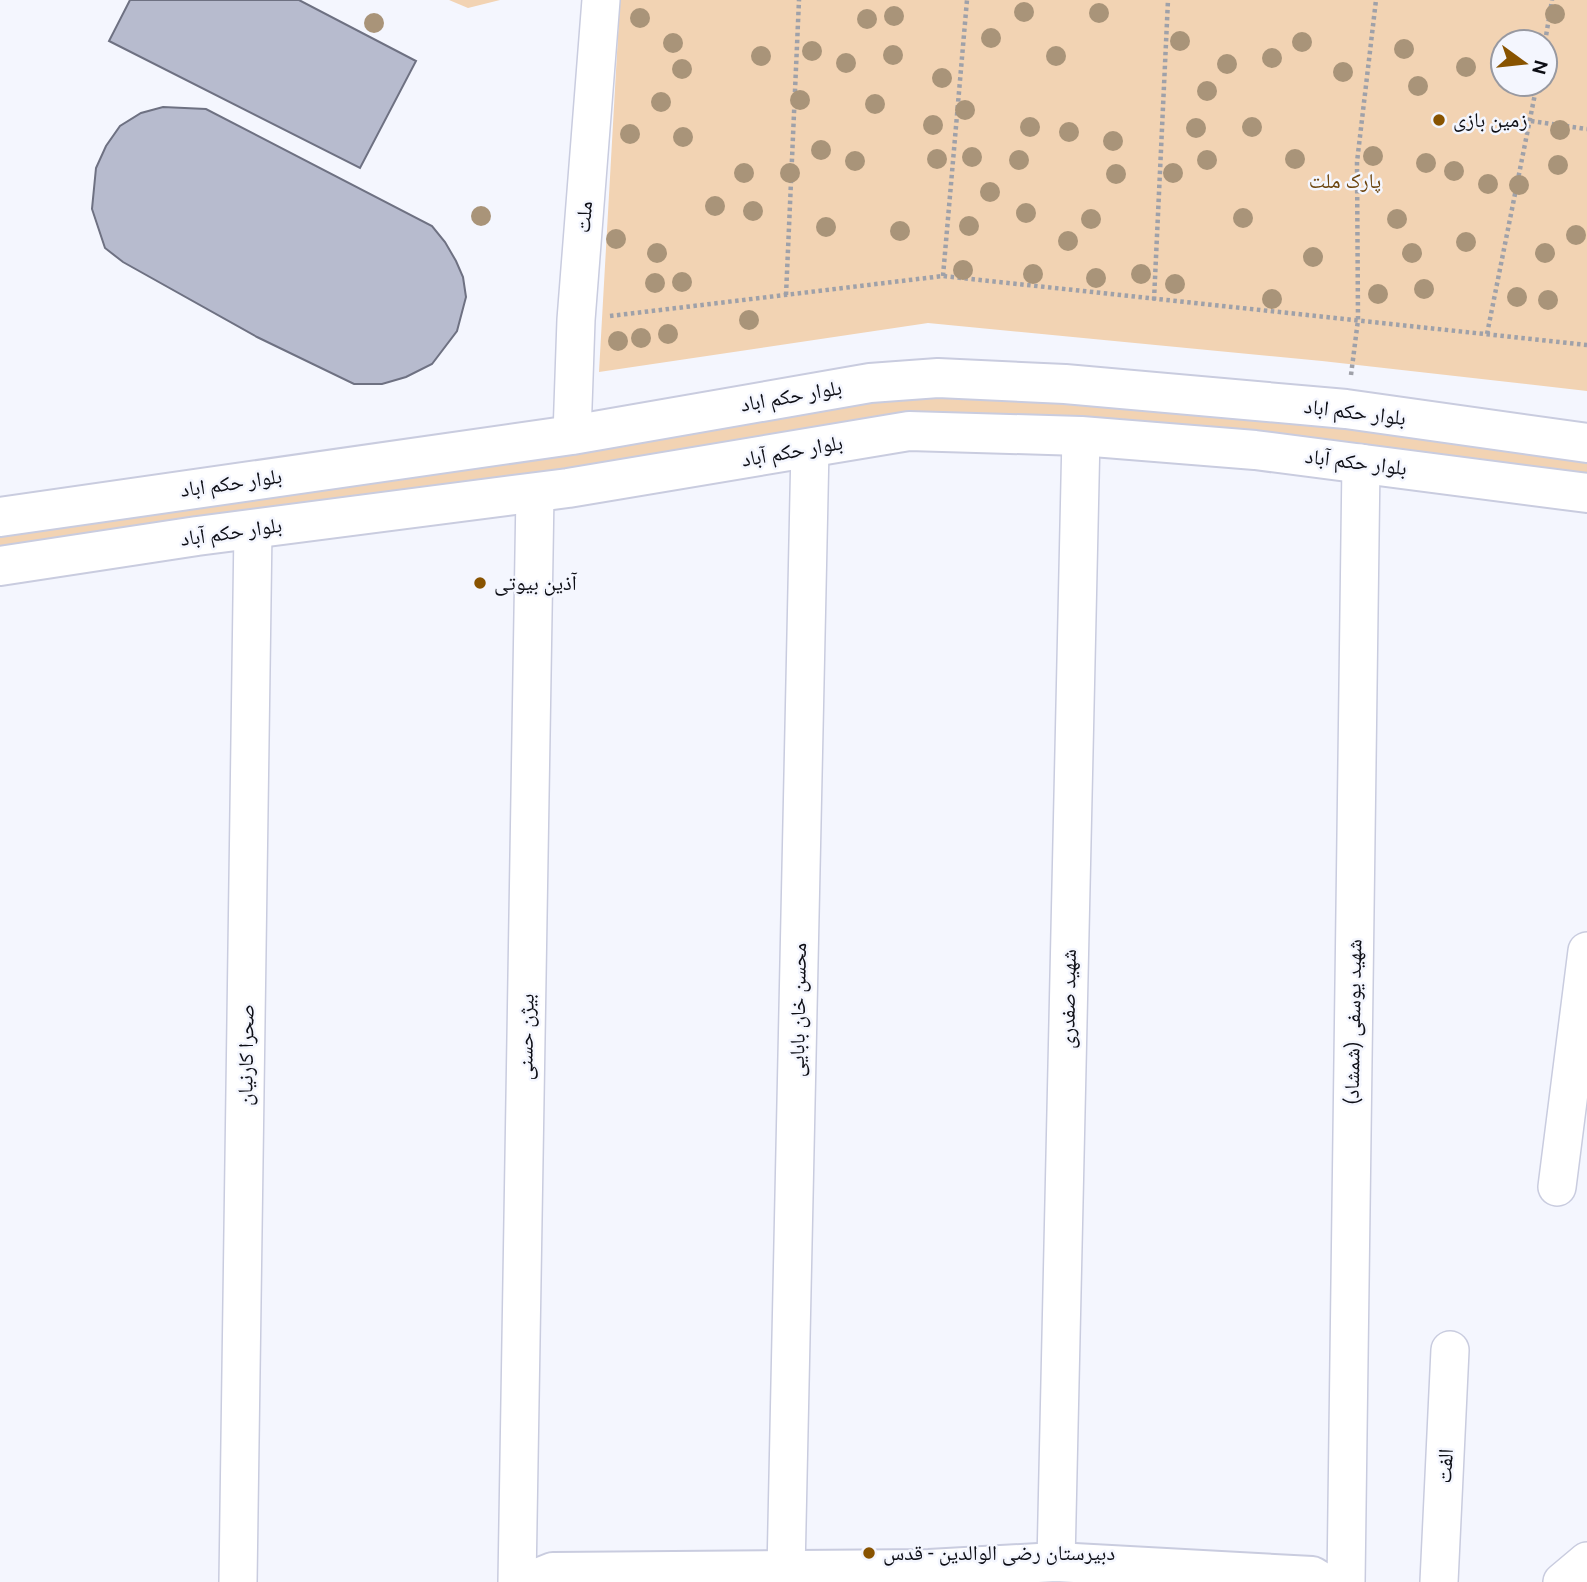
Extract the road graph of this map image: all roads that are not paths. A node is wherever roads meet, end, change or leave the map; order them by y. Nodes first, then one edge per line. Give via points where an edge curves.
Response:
1 (601, 0) edge
2 (572, 435) junction
3 (1081, 436) junction
4 (1587, 443) edge
5 (810, 449) junction
6 (1361, 463) junction
7 (535, 493) junction
8 (1587, 493) edge
9 (0, 517) edge
10 (253, 529) junction
11 (0, 566) edge
12 (1587, 951) edge
13 (1557, 1187) dead end
14 (1450, 1350) dead end
15 (1587, 1561) edge
16 (1056, 1562) junction
17 (929, 1569) junction
18 (786, 1571) junction
19 (238, 1582) edge
20 (517, 1582) edge
21 (528, 1582) edge
22 (1022, 1582) edge
23 (1322, 1582) edge
24 (1346, 1582) edge
25 (1439, 1582) edge
26 (1562, 1582) edge

1 - 2 street, ملت via 576,320
2 - 4 main road, بلوار حکم اباد via 870,383 938,378 1065,384 1346,409
2 - 9 main road, بلوار حکم اباد
3 - 5 main road, بلوار حکم آباد via 909,431
3 - 6 main road, بلوار حکم آباد
3 - 16 street, شهید صفدری
5 - 7 main road, بلوار حکم آباد
5 - 18 street, محسن خان بابایی
6 - 8 main road, بلوار حکم آباد
6 - 24 street, شهید یوسفی (شمشاد)
7 - 10 main road, بلوار حکم آباد
7 - 20 street, بیژن حسنی
10 - 11 main road, بلوار حکم آباد
10 - 19 street, صحرا کارنیان
12 - 13 street
14 - 25 street, الفت
15 - 26 street
16 - 17 main road
16 - 23 main road via 1311,1576
17 - 18 main road
17 - 22 main road
18 - 21 main road via 553,1572

